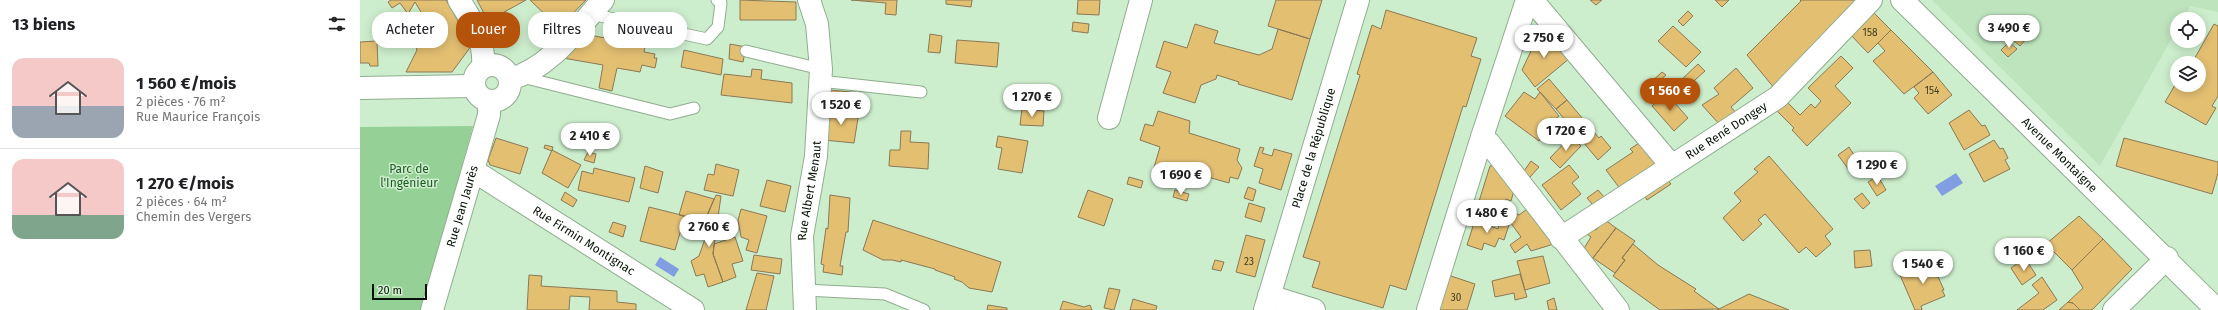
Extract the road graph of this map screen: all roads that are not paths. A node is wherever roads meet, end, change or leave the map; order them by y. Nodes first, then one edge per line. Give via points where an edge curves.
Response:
1 (459, 0) edge
2 (717, 0) edge
3 (809, 0) edge
4 (1141, 0) edge
5 (1358, 0) edge
6 (1527, 0) edge
7 (1532, 0) edge
8 (1871, 0) edge
9 (1902, 0) edge
10 (597, 7) edge
11 (746, 51) dead end
12 (821, 75) junction
13 (478, 76) junction
14 (515, 78) junction
15 (360, 88) edge
16 (921, 92) dead end
17 (489, 102) junction
18 (694, 108) dead end
19 (1109, 118) dead end
20 (1482, 137) junction
21 (1671, 165) junction
22 (474, 171) junction
23 (1561, 238) junction
24 (2166, 258) junction
25 (805, 300) edge
26 (2214, 302) edge
27 (1267, 303) edge
28 (432, 310) edge
29 (693, 310) edge
30 (924, 310) edge
31 (1314, 310) edge
32 (1428, 310) edge
33 (1618, 310) edge
34 (2114, 310) edge

1 - 13 street via 478,32 484,51
2 - 10 lane via 721,3 718,27 707,39
3 - 12 street, Rue Albert Menaut via 817,24
4 - 19 street
5 - 27 street, Place de la République
6 - 20 street
7 - 21 street
8 - 21 street, Rue René Dongey via 1778,96
9 - 24 street, Avenue Montaigne
10 - 14 street via 546,62
11 - 12 lane
12 - 16 lane
12 - 25 street, Rue Albert Menaut via 816,156 802,236
13 - 14 street via 491,65 499,66
13 - 15 street
13 - 17 street via 479,98
14 - 17 street via 505,96 495,102
14 - 18 lane via 670,114
17 - 22 street, Rue Jean Jaurès via 489,114
20 - 23 street
20 - 32 street
21 - 23 street, Rue René Dongey
22 - 28 street, Rue Jean Jaurès
22 - 29 street, Rue Firmin Montignac
23 - 33 street
24 - 26 street, Avenue Montaigne
24 - 34 street
25 - 30 lane via 885,294
27 - 31 street, Place de la République

